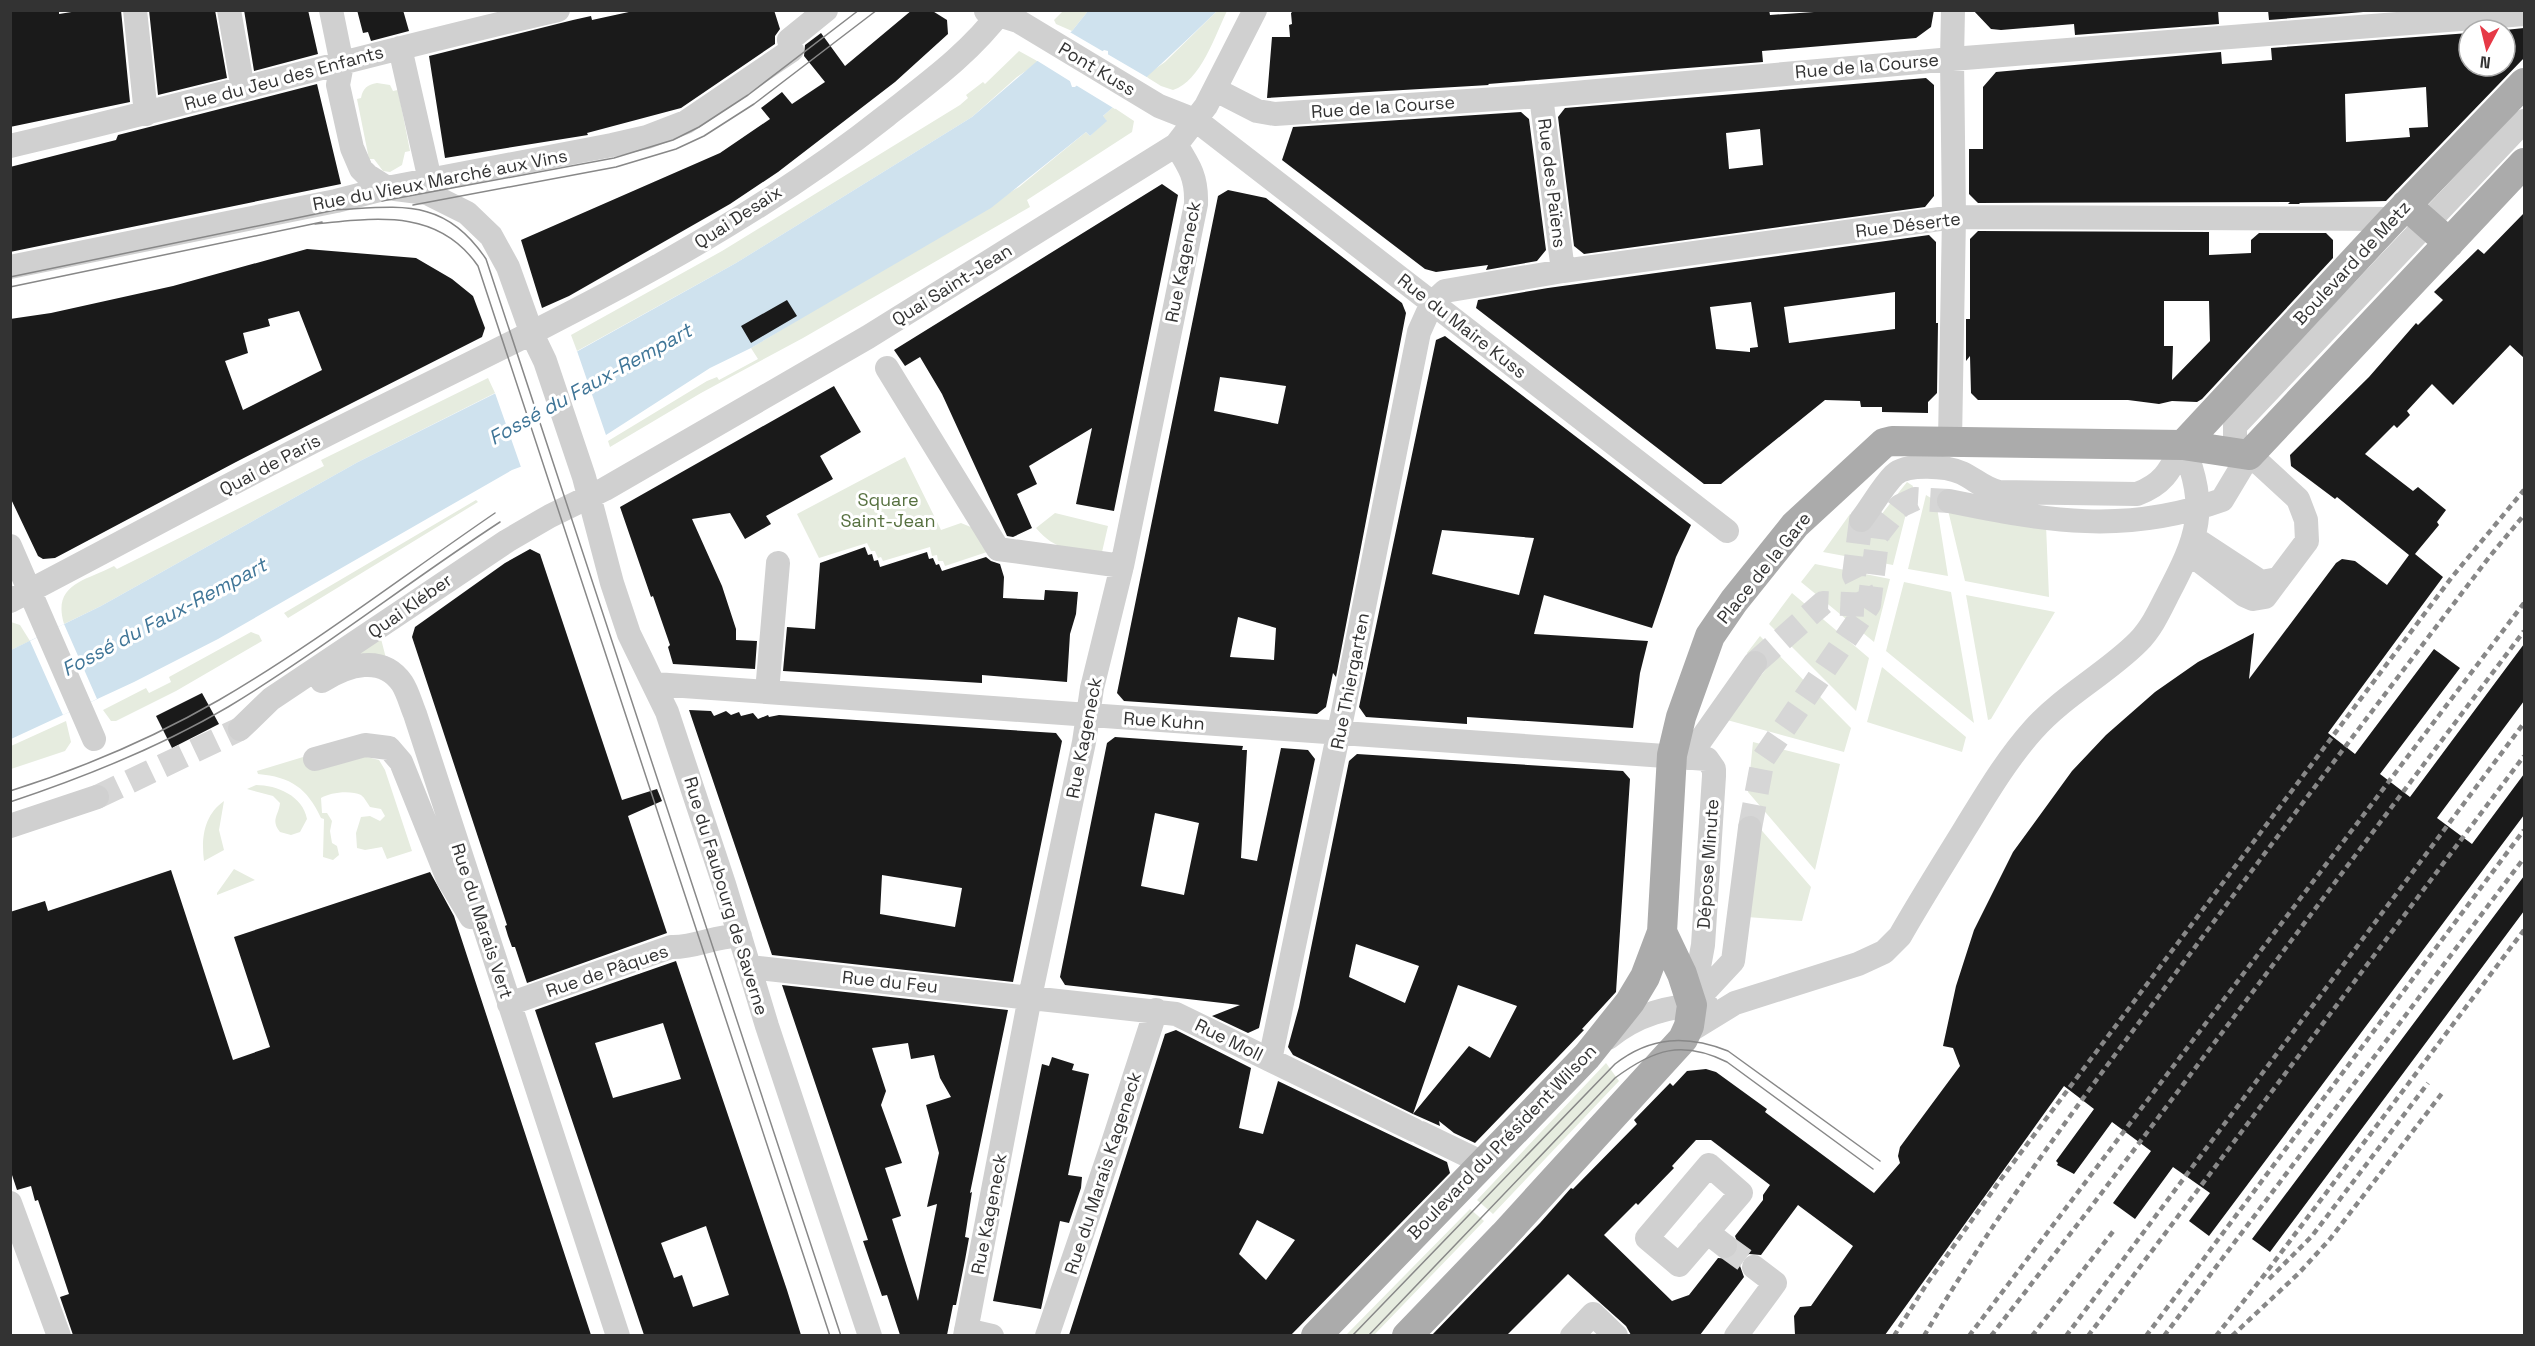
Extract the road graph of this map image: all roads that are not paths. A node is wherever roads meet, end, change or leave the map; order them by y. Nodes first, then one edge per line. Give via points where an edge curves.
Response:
1 (229, 10) edge
2 (331, 10) edge
3 (558, 10) edge
4 (826, 10) edge
5 (1255, 10) edge
6 (1953, 10) edge
7 (2524, 14) edge
8 (993, 17) edge
9 (141, 22) edge
10 (400, 48) junction
11 (1952, 59) junction
12 (342, 64) junction
13 (2524, 83) edge
14 (243, 89) junction
15 (1216, 90) junction
16 (1541, 96) junction
17 (146, 114) junction
18 (1197, 121) junction
19 (2524, 122) edge
20 (1176, 145) junction
21 (10, 146) edge
22 (2524, 164) edge
23 (430, 180) junction
24 (387, 188) junction
25 (2408, 216) junction
26 (1954, 217) junction
27 (2449, 243) junction
28 (10, 267) edge
29 (1563, 271) junction
30 (1432, 303) junction
31 (532, 334) junction
32 (868, 337) junction
33 (1950, 441) junction
34 (2183, 446) junction
35 (2249, 455) junction
36 (589, 496) junction
37 (1949, 501) tunnel mouth
38 (2198, 509) junction
39 (1861, 520) tunnel mouth
40 (1727, 531) dead end
41 (10, 546) edge
42 (2192, 546) junction
43 (778, 563) dead end
44 (1122, 566) junction
45 (26, 601) edge
46 (1755, 663) tunnel mouth
47 (655, 684) junction
48 (767, 692) junction
49 (1088, 716) junction
50 (240, 729) joint
51 (91, 731) dead end
52 (1339, 734) junction
53 (1680, 757) junction
54 (315, 759) dead end
55 (97, 797) tunnel mouth
56 (10, 826) edge
57 (1750, 828) tunnel mouth
58 (1662, 932) junction
59 (740, 936) junction
60 (492, 950) junction
61 (749, 967) junction
62 (1030, 997) junction
63 (509, 1004) junction
64 (1156, 1010) junction
65 (1685, 1029) junction
66 (1587, 1056) junction
67 (1270, 1060) junction
68 (1483, 1163) junction
69 (10, 1203) edge
70 (10, 1241) edge
71 (1754, 1267) tunnel mouth
72 (966, 1333) edge
73 (53, 1335) edge
74 (59, 1335) edge
75 (618, 1335) edge
76 (870, 1335) edge
77 (992, 1335) edge
78 (1047, 1335) edge
79 (1316, 1335) edge
80 (1407, 1335) edge
81 (1572, 1335) edge
82 (1616, 1335) edge
83 (1736, 1335) edge

1 - 14 street
2 - 12 street
3 - 10 street, Rue du Jeu des Enfants
4 - 23 street, Rue du Vieux Marché aux Vins via 789,40 792,50 687,122 612,146
5 - 15 street, Quai Saint-Jean
6 - 11 street
7 - 11 street, Rue de la Course
8 - 18 street, Pont Kuss via 1018,21 1148,99
8 - 31 street, Quai Desaix via 939,68 932,80 856,140 720,232
9 - 17 street
10 - 12 street, Rue du Jeu des Enfants
10 - 23 street
11 - 16 street, Rue de la Course
11 - 26 street
12 - 14 street, Rue du Jeu des Enfants
12 - 24 street via 338,85 356,161 368,176
13 - 25 main road, Boulevard de Metz
14 - 17 street, Rue du Jeu des Enfants
15 - 16 street, Rue de la Course via 1257,111 1275,114
15 - 18 street, Quai Saint-Jean
16 - 29 street, Rue des Païens
17 - 21 street, Rue du Jeu des Enfants
18 - 20 street, Quai Saint-Jean
18 - 30 street, Rue du Maire Kuss
19 - 25 street
20 - 32 street, Quai Saint-Jean
20 - 44 street, Rue Kageneck via 1197,185 1196,204
22 - 27 main road
23 - 24 street, Rue du Vieux Marché aux Vins
24 - 28 street, Rue du Vieux Marché aux Vins
24 - 31 street, Rue du Faubourg de Saverne via 427,193 444,200 467,213 491,236 508,267
25 - 26 street, Rue Déserte
25 - 27 main road
25 - 34 main road, Boulevard de Metz
25 - 35 street via 2235,426 2235,441
26 - 29 street, Rue Déserte
26 - 33 street
27 - 35 main road
29 - 30 street, Rue Déserte via 1445,291
30 - 40 street, Rue du Maire Kuss
30 - 52 street, Rue Thiergarten via 1419,332
31 - 36 street, Rue du Faubourg de Saverne via 547,367
31 - 45 street, Quai de Paris via 321,438
32 - 36 street, Quai Saint-Jean
32 - 44 street via 998,549
33 - 34 main road, Place de la Gare
33 - 53 main road, Place de la Gare via 1884,443 1795,525 1710,636 1681,717
34 - 35 main road, Place de la Gare
34 - 38 street via 2195,474
34 - 39 street via 2167,474 2153,488 2137,494 1999,492 1950,469 1906,469 1895,474
35 - 38 street via 2223,500
35 - 42 street via 2298,499 2306,520 2307,541 2265,597 2253,599
36 - 47 street, Rue du Faubourg de Saverne via 629,633
36 - 50 street, Quai Kléber via 438,585 272,699
37 - 38 street via 2032,516 2120,523
38 - 42 street
41 - 45 street
42 - 65 street via 2151,626 2138,642 2061,703 2034,730 1986,793 1900,936 1884,952 1735,1003
43 - 48 street
44 - 49 street, Rue Kageneck
45 - 51 street
46 - 53 street via 1711,724
47 - 48 street, Rue Kuhn
47 - 59 street, Rue du Faubourg de Saverne via 668,712
48 - 49 street, Rue Kuhn
49 - 52 street, Rue Kuhn
49 - 62 street, Rue Kageneck
50 - 60 street, Rue du Marais Vert via 344,668 375,665 391,673 402,684 415,714
52 - 53 street, Rue Kuhn
52 - 67 street, Rue Thiergarten
53 - 58 main road, Place de la Gare
53 - 65 street, Dépose Minute via 1707,759 1714,769 1703,945
54 - 60 street via 365,745 389,748 401,762 448,879
55 - 56 street
57 - 65 street via 1733,961
58 - 65 main road, Place de la Gare via 1682,974
58 - 66 main road, Boulevard du Président Wilson via 1645,977 1630,1002
59 - 61 street, Rue du Faubourg de Saverne
59 - 63 street, Rue de Pâques via 727,935 688,948 671,947
60 - 63 street, Rue du Marais Vert
61 - 62 street, Rue du Feu
61 - 76 street, Rue du Faubourg de Saverne
62 - 64 street, Rue Moll
62 - 72 street, Rue Kageneck
63 - 75 street, Rue du Marais Vert
64 - 67 street, Rue Moll via 1176,1014
64 - 78 street, Rue du Marais Kageneck
65 - 66 street via 1663,1009 1625,1024
65 - 80 main road via 1504,1235
66 - 68 main road, Boulevard du Président Wilson
67 - 68 street, Rue Moll
68 - 79 main road, Boulevard du Président Wilson
69 - 74 street
70 - 73 street via 17,1247
71 - 83 street via 1775,1283
72 - 77 street
81 - 82 street via 1593,1314

